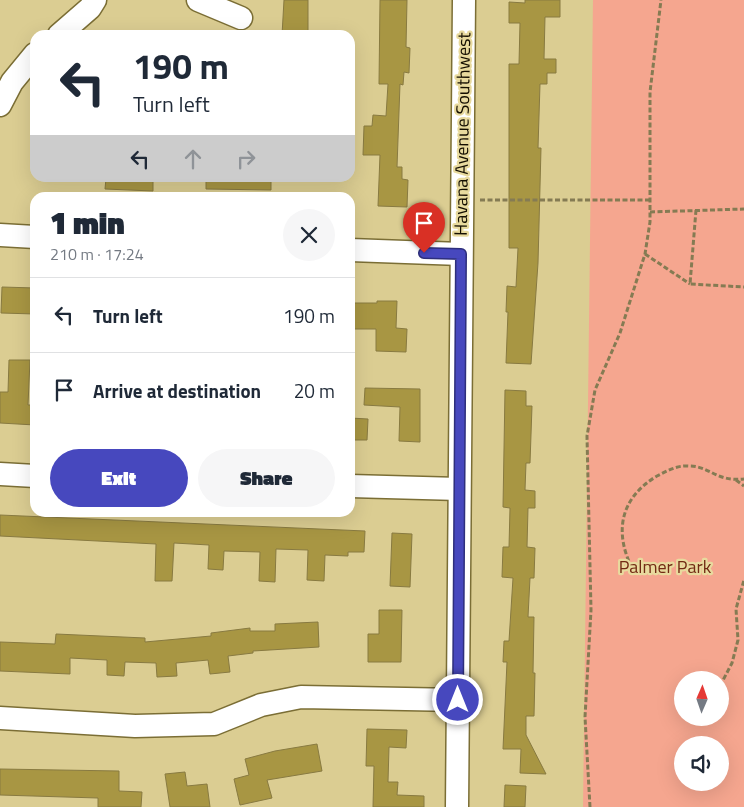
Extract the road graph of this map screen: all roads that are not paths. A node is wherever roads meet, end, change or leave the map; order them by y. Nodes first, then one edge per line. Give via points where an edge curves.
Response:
1 (95, 0) edge
2 (198, 0) edge
3 (464, 0) edge
4 (240, 18) dead end
5 (65, 30) edge
6 (30, 60) edge
7 (0, 105) edge
8 (0, 235) edge
9 (30, 237) edge
10 (355, 250) edge
11 (461, 254) junction
12 (0, 474) edge
13 (30, 476) edge
14 (355, 486) edge
15 (459, 489) junction
16 (458, 700) junction
17 (0, 718) edge
18 (457, 807) edge

1 - 5 street
2 - 4 street
3 - 11 street, Havana Avenue Southwest
6 - 7 street via 12,82
8 - 9 street
10 - 11 street
11 - 15 street, Havana Avenue Southwest
12 - 13 street
14 - 15 street
15 - 16 street, Havana Avenue Southwest
16 - 17 street via 301,697 261,705 214,724 135,726
16 - 18 street, Havana Avenue Southwest

